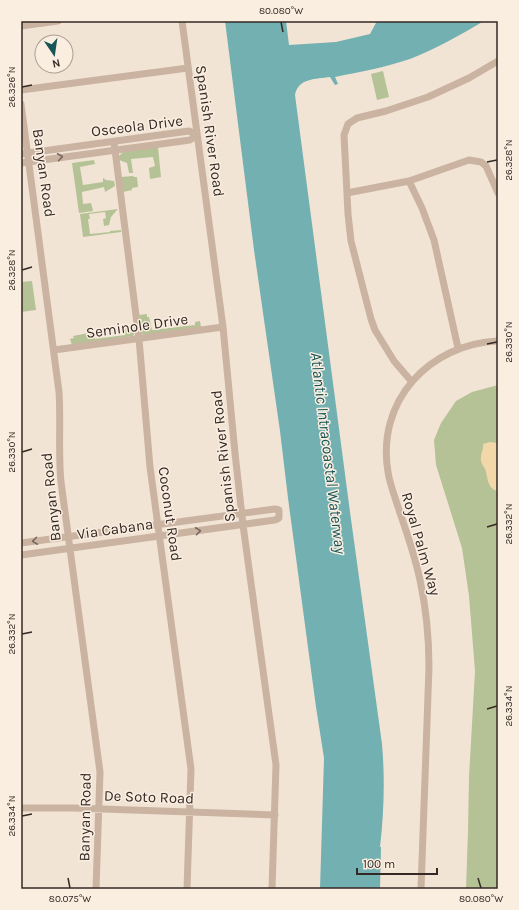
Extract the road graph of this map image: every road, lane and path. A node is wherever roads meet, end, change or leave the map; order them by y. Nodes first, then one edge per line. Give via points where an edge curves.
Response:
1 (58, 21) edge
2 (182, 21) edge
3 (21, 26) edge
4 (498, 61) edge
5 (188, 68) junction
6 (21, 90) edge
7 (21, 104) edge
8 (197, 135) junction
9 (114, 142) junction
10 (114, 150) junction
11 (24, 154) edge
12 (21, 162) edge
13 (29, 162) junction
14 (409, 181) junction
15 (347, 193) junction
16 (498, 193) edge
17 (223, 327) junction
18 (139, 339) junction
19 (498, 341) edge
20 (458, 348) junction
21 (54, 350) junction
22 (412, 382) junction
23 (242, 513) junction
24 (158, 524) junction
25 (243, 525) junction
26 (68, 536) junction
27 (159, 536) junction
28 (21, 543) edge
29 (70, 548) junction
30 (21, 555) edge
31 (21, 808) edge
32 (99, 809) junction
33 (190, 812) junction
34 (275, 815) junction
35 (96, 889) edge
36 (187, 889) edge
37 (272, 889) edge
38 (421, 889) edge

1 - 3 street
2 - 5 street, Spanish River Road
4 - 15 street via 428,97 357,118 349,123 344,135
5 - 6 street
5 - 8 street, Spanish River Road
7 - 11 street, Banyan Road
8 - 9 street, Osceola Drive via 189,131
8 - 10 street, Osceola Drive via 190,140
8 - 17 street, Spanish River Road
9 - 10 street, Coconut Road
9 - 11 street, Osceola Drive
13 -> 10 street, Osceola Drive
10 - 18 street, Coconut Road
11 - 13 street, Banyan Road
12 - 13 street, Osceola Drive
13 - 21 street, Banyan Road
14 - 15 street
14 - 16 street via 475,160 486,166
14 - 20 street via 434,240
15 - 22 street via 351,241 375,330 394,361
17 - 18 street, Seminole Drive
17 - 23 street, Spanish River Road
18 - 21 street, Seminole Drive
18 - 24 street, Coconut Road via 150,467
19 - 20 street, Royal Palm Way
20 - 22 street, Royal Palm Way via 437,359
21 - 26 street, Banyan Road via 60,392 59,462
22 - 38 street, Royal Palm Way via 394,413 388,436 386,460 390,483 420,579 429,645
23 - 24 street, Via Cabana
23 - 25 street, Spanish River Road
23 - 25 street, Via Cabana via 278,509 280,513 279,518 275,520
24 - 26 street, Via Cabana
24 - 27 street, Coconut Road
27 -> 25 street, Via Cabana
25 - 34 street, Spanish River Road via 276,764
26 -> 28 street, Via Cabana
26 - 29 street, Banyan Road
27 - 29 street, Via Cabana
27 - 33 street, Coconut Road via 191,769
29 - 30 street, Via Cabana
29 - 32 street, Banyan Road via 100,772
31 - 32 street, De Soto Road
32 - 33 street, De Soto Road
32 - 35 street, Banyan Road
33 - 34 street, De Soto Road
33 - 36 street, Coconut Road
34 - 37 street, Spanish River Road

